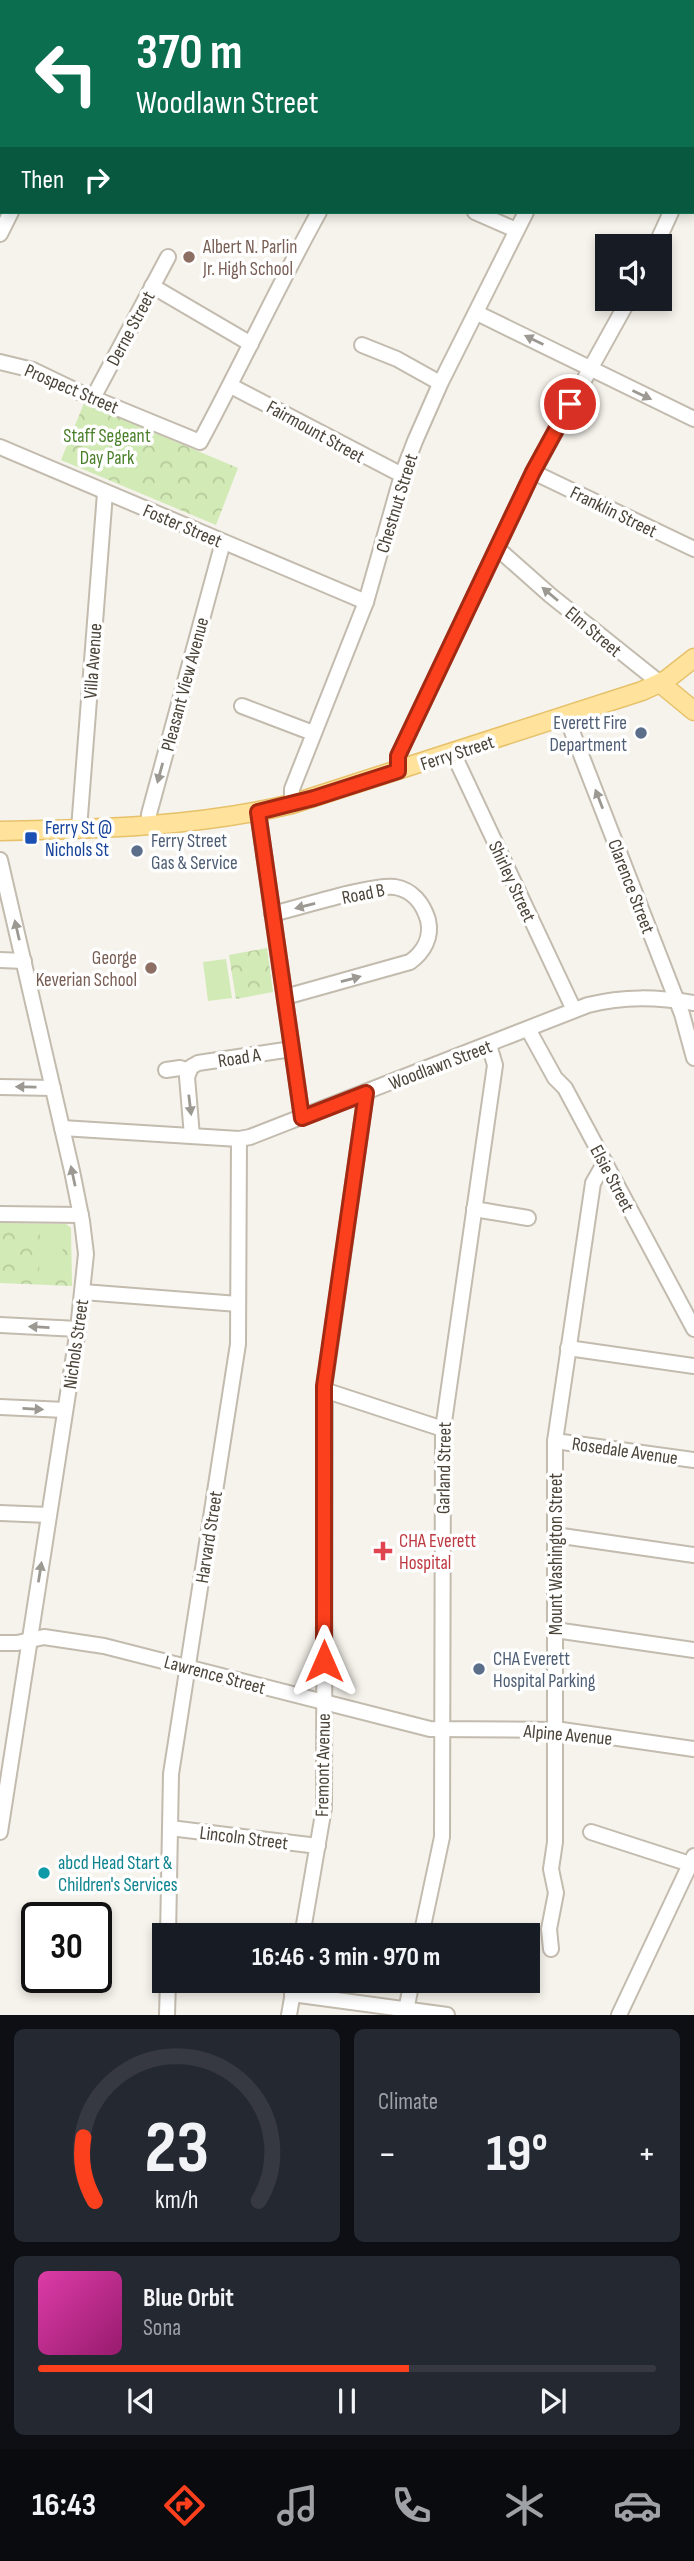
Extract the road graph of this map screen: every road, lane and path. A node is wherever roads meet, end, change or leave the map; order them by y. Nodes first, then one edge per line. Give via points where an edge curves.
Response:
1 (10, 214) edge
2 (317, 214) edge
3 (480, 214) edge
4 (525, 214) edge
5 (670, 214) edge
6 (516, 230) junction
7 (0, 234) edge
8 (661, 234) edge
9 (168, 257) dead end
10 (152, 286) junction
11 (622, 311) edge
12 (477, 313) junction
13 (251, 344) junction
14 (362, 345) dead end
15 (0, 362) edge
16 (590, 369) junction
17 (440, 383) junction
18 (231, 386) junction
19 (93, 398) junction
20 (693, 416) edge
21 (0, 447) edge
22 (533, 472) junction
23 (402, 475) junction
24 (105, 493) junction
25 (223, 542) junction
26 (497, 548) junction
27 (694, 549) edge
28 (366, 601) junction
29 (694, 658) edge
30 (660, 683) junction
31 (242, 706) dead end
32 (694, 711) edge
33 (566, 716) junction
34 (313, 733) junction
35 (453, 753) junction
36 (398, 771) junction
37 (292, 804) junction
38 (258, 812) junction
39 (149, 826) junction
40 (79, 829) junction
41 (0, 831) edge
42 (0, 860) edge
43 (272, 914) junction
44 (0, 960) edge
45 (24, 961) junction
46 (285, 997) junction
47 (676, 1000) junction
48 (694, 1003) edge
49 (574, 1010) junction
50 (528, 1029) junction
51 (489, 1045) junction
52 (292, 1049) junction
53 (694, 1058) edge
54 (166, 1069) dead end
55 (188, 1071) junction
56 (0, 1087) edge
57 (53, 1088) junction
58 (366, 1093) junction
59 (302, 1118) junction
60 (62, 1128) junction
61 (192, 1136) junction
62 (239, 1139) junction
63 (605, 1162) junction
64 (474, 1209) junction
65 (0, 1214) edge
66 (81, 1215) junction
67 (528, 1217) dead end
68 (83, 1292) junction
69 (238, 1304) junction
70 (0, 1325) edge
71 (693, 1325) edge
72 (78, 1329) junction
73 (568, 1349) junction
74 (694, 1366) edge
75 (324, 1390) junction
76 (0, 1407) edge
77 (65, 1410) junction
78 (443, 1429) junction
79 (555, 1441) junction
80 (694, 1460) edge
81 (0, 1513) edge
82 (49, 1515) junction
83 (555, 1535) junction
84 (694, 1555) edge
85 (555, 1630) junction
86 (30, 1640) junction
87 (0, 1643) edge
88 (694, 1650) edge
89 (188, 1666) junction
90 (324, 1702) junction
91 (441, 1729) junction
92 (554, 1730) junction
93 (694, 1749) edge
94 (170, 1828) junction
95 (0, 1832) edge
96 (591, 1832) dead end
97 (318, 1846) junction
98 (692, 1860) edge
99 (168, 1923) edge
100 (304, 1923) edge
101 (424, 1923) edge
102 (551, 1949) dead end
103 (168, 1993) edge
104 (293, 1993) edge
105 (317, 1993) edge
106 (409, 1993) edge
107 (405, 2012) edge
108 (167, 2015) edge
109 (289, 2015) edge
110 (447, 2015) edge
111 (619, 2015) edge

1 - 7 street
2 - 13 street, Prospect Street
3 - 6 street
4 - 6 street, Chestnut Street
5 - 8 street
6 - 12 street, Chestnut Street
9 - 10 street, Derne Street
10 - 13 street
10 - 19 street, Derne Street
11 - 16 street
16 -> 12 street
12 - 17 street, Chestnut Street
13 - 18 street, Prospect Street
14 - 17 street
15 - 19 street, Prospect Street via 33,369
16 -> 20 street
16 - 22 street
17 - 23 street, Chestnut Street
18 - 19 street, Prospect Street via 200,442
18 - 23 street, Fairmount Street
21 - 24 street, Foster Street
22 - 26 street
22 - 27 street, Franklin Street
23 - 28 street, Chestnut Street
24 - 25 street, Foster Street
24 - 40 street, Villa Avenue
25 - 28 street, Foster Street
25 -> 39 street, Pleasant View Avenue
30 -> 26 street, Elm Street
26 - 36 street via 398,756
28 - 34 street, Chestnut Street
29 - 30 main road, Ferry Street
30 - 32 main road, Elm Street
30 - 33 main road, Ferry Street
31 - 34 street
33 - 35 main road, Ferry Street
47 -> 33 street, Clarence Street
34 - 37 street, Chestnut Street via 292,789
35 - 36 main road, Ferry Street
35 - 49 street, Shirley Street
36 - 37 main road, Ferry Street
37 - 38 main road, Ferry Street
38 - 39 main road, Ferry Street
38 - 43 street
39 - 40 main road, Ferry Street
40 - 41 main road, Ferry Street
45 -> 42 street, Nichols Street
43 - 46 street
46 -> 43 street, Road B via 410,962 424,948 429,923 414,896 392,887
44 - 45 street
45 - 57 street, Nichols Street
46 - 52 street
47 - 48 street, Woodlawn Street
47 - 49 street, Woodlawn Street via 620,999
47 - 53 street, Clarence Street
49 - 50 street, Woodlawn Street
50 - 51 street, Woodlawn Street
50 - 63 street, Elsie Street
51 - 58 street, Woodlawn Street
51 - 64 street, Garland Street via 495,1065
52 - 55 street, Road A via 198,1063
52 - 59 street
54 - 55 street, Road A
55 -> 61 street
57 -> 56 street
57 - 60 street, Nichols Street
58 - 59 street, Woodlawn Street
58 - 75 street, Fremont Avenue
59 - 62 street, Woodlawn Street
60 - 61 street, Woodlawn Street
66 -> 60 street, Nichols Street
61 - 62 street, Woodlawn Street
62 - 69 street, Harvard Street
63 - 71 street, Elsie Street
63 - 73 street, Mount Washington Street via 593,1182
64 - 67 street
64 - 78 street, Garland Street
65 - 66 street
66 - 68 street, Nichols Street via 86,1254
68 - 69 street
68 - 72 street, Nichols Street
69 - 89 street, Harvard Street via 237,1347
72 -> 70 street
72 - 77 street, Nichols Street
73 - 74 street
73 - 79 street, Mount Washington Street
75 - 78 street
75 - 90 street, Fremont Avenue
76 -> 77 street
77 - 82 street, Nichols Street
78 - 91 street, Garland Street
79 - 80 street, Rosedale Avenue
79 - 83 street, Mount Washington Street
81 - 82 street
86 -> 82 street, Nichols Street
83 - 84 street
83 - 85 street, Mount Washington Street
85 - 88 street
85 - 92 street, Mount Washington Street
86 - 87 street, Lawrence Street
86 - 89 street, Lawrence Street via 44,1636
86 - 95 street, Nichols Street
89 - 90 street, Lawrence Street
89 - 94 street, Harvard Street via 171,1774
90 - 91 street, Lawrence Street
90 - 97 street, Fremont Avenue via 324,1810
91 - 92 street, Alpine Avenue
91 - 101 street, Garland Street via 442,1838
92 - 93 street, Alpine Avenue
92 - 102 street, Mount Washington Street via 551,1869 556,1893 548,1929
94 - 97 street, Lincoln Street
94 - 99 street, Harvard Street
96 - 98 street
97 - 100 street, Fremont Avenue
98 - 111 street
103 - 108 street
104 - 109 street
105 - 107 street
106 - 107 street
107 - 110 street

